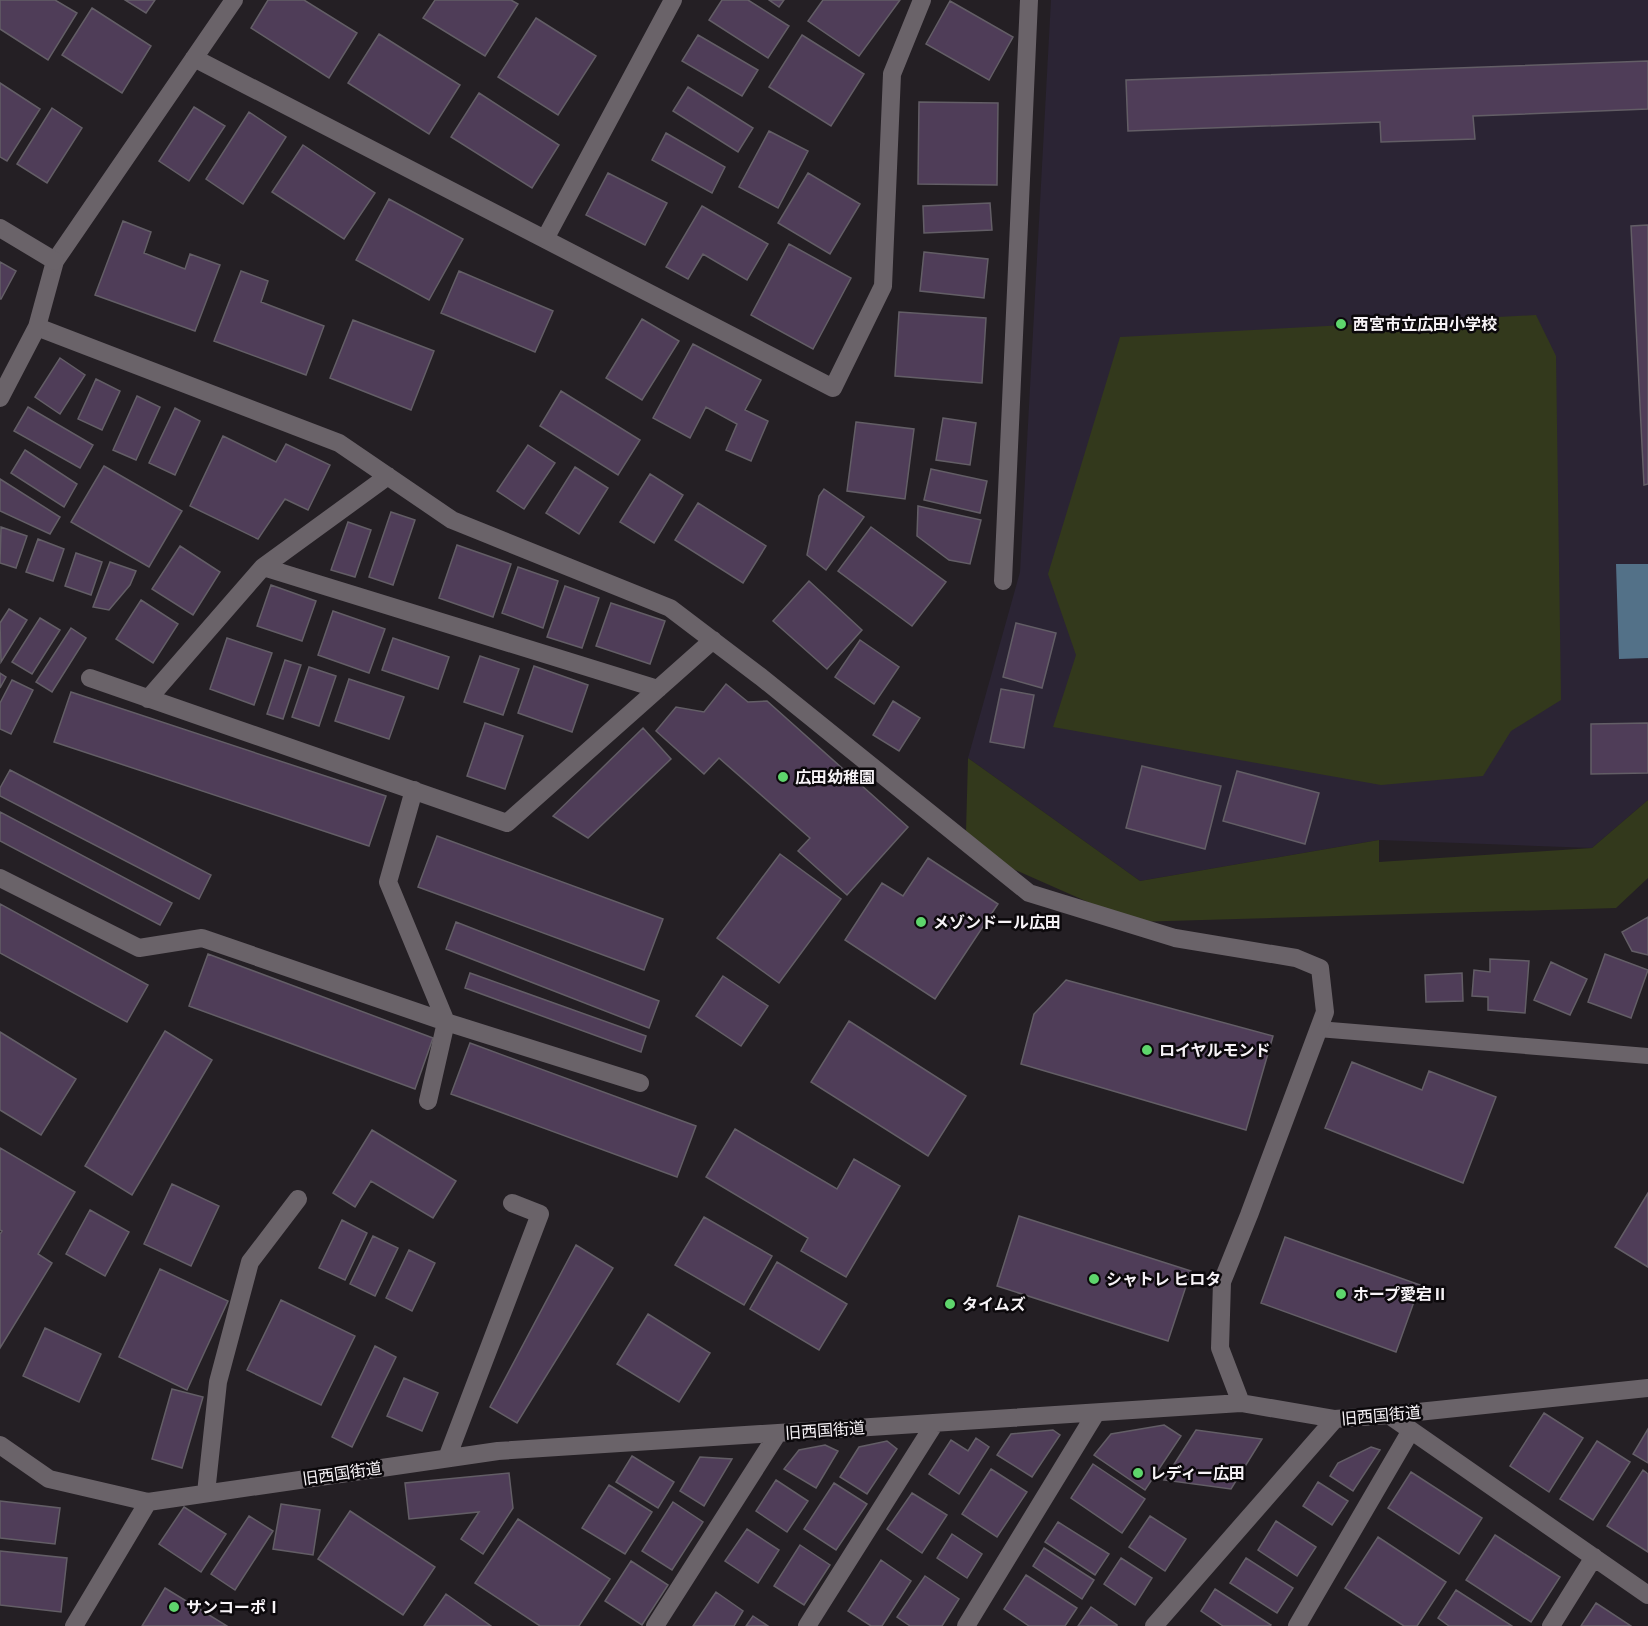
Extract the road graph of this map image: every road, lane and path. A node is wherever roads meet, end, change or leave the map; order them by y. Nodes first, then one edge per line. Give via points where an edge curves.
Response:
1 (234, 0) edge
2 (674, 0) edge
3 (922, 0) edge
4 (1029, 0) edge
5 (194, 58) junction
6 (0, 228) edge
7 (545, 239) junction
8 (55, 261) junction
9 (38, 327) junction
10 (0, 398) edge
11 (388, 476) junction
12 (263, 567) junction
13 (1004, 581) dead end
14 (713, 640) junction
15 (90, 678) dead end
16 (658, 689) junction
17 (148, 699) junction
18 (414, 790) junction
19 (0, 878) edge
20 (446, 1022) junction
21 (1318, 1029) junction
22 (1648, 1056) edge
23 (640, 1083) dead end
24 (428, 1101) dead end
25 (298, 1199) dead end
26 (512, 1203) dead end
27 (1648, 1388) edge
28 (1241, 1402) junction
29 (1096, 1413) junction
30 (1389, 1415) junction
31 (1335, 1419) junction
32 (935, 1423) junction
33 (1410, 1432) junction
34 (778, 1433) junction
35 (0, 1445) edge
36 (447, 1458) junction
37 (206, 1493) junction
38 (148, 1502) junction
39 (1594, 1557) junction
40 (1648, 1595) edge
41 (74, 1626) edge
42 (655, 1626) edge
43 (807, 1626) edge
44 (966, 1626) edge
45 (1154, 1626) edge
46 (1297, 1626) edge
47 (1551, 1626) edge

1 - 5 street
2 - 7 street
3 - 7 street via 892,74 883,286 833,388
4 - 13 street
5 - 7 street
5 - 8 street
6 - 8 street
8 - 9 street
9 - 10 street
9 - 11 street via 339,443
11 - 12 street
11 - 14 street via 452,520 670,608
12 - 16 street
12 - 17 street
14 - 16 street
14 - 21 street via 1029,893 1175,938 1296,958 1320,968 1325,1012
15 - 17 street
16 - 18 street via 507,823
17 - 18 street
18 - 20 street via 388,882
19 - 20 street via 139,948 202,938
20 - 23 street
20 - 24 street
21 - 22 lane
21 - 28 street via 1222,1282 1220,1348
25 - 37 street via 250,1262 218,1382
26 - 36 street via 540,1214
27 - 30 street, 旧西国街道
28 - 29 street, 旧西国街道
28 - 31 street, 旧西国街道
29 - 32 street, 旧西国街道
29 - 44 street
30 - 31 street, 旧西国街道
30 - 33 street
31 - 45 street
32 - 34 street, 旧西国街道
32 - 43 street
33 - 39 street
33 - 46 street
34 - 36 street, 旧西国街道 via 498,1451
34 - 42 street
35 - 38 street via 48,1479
36 - 37 street, 旧西国街道
37 - 38 street, 旧西国街道
38 - 41 street
39 - 40 street
39 - 47 street

